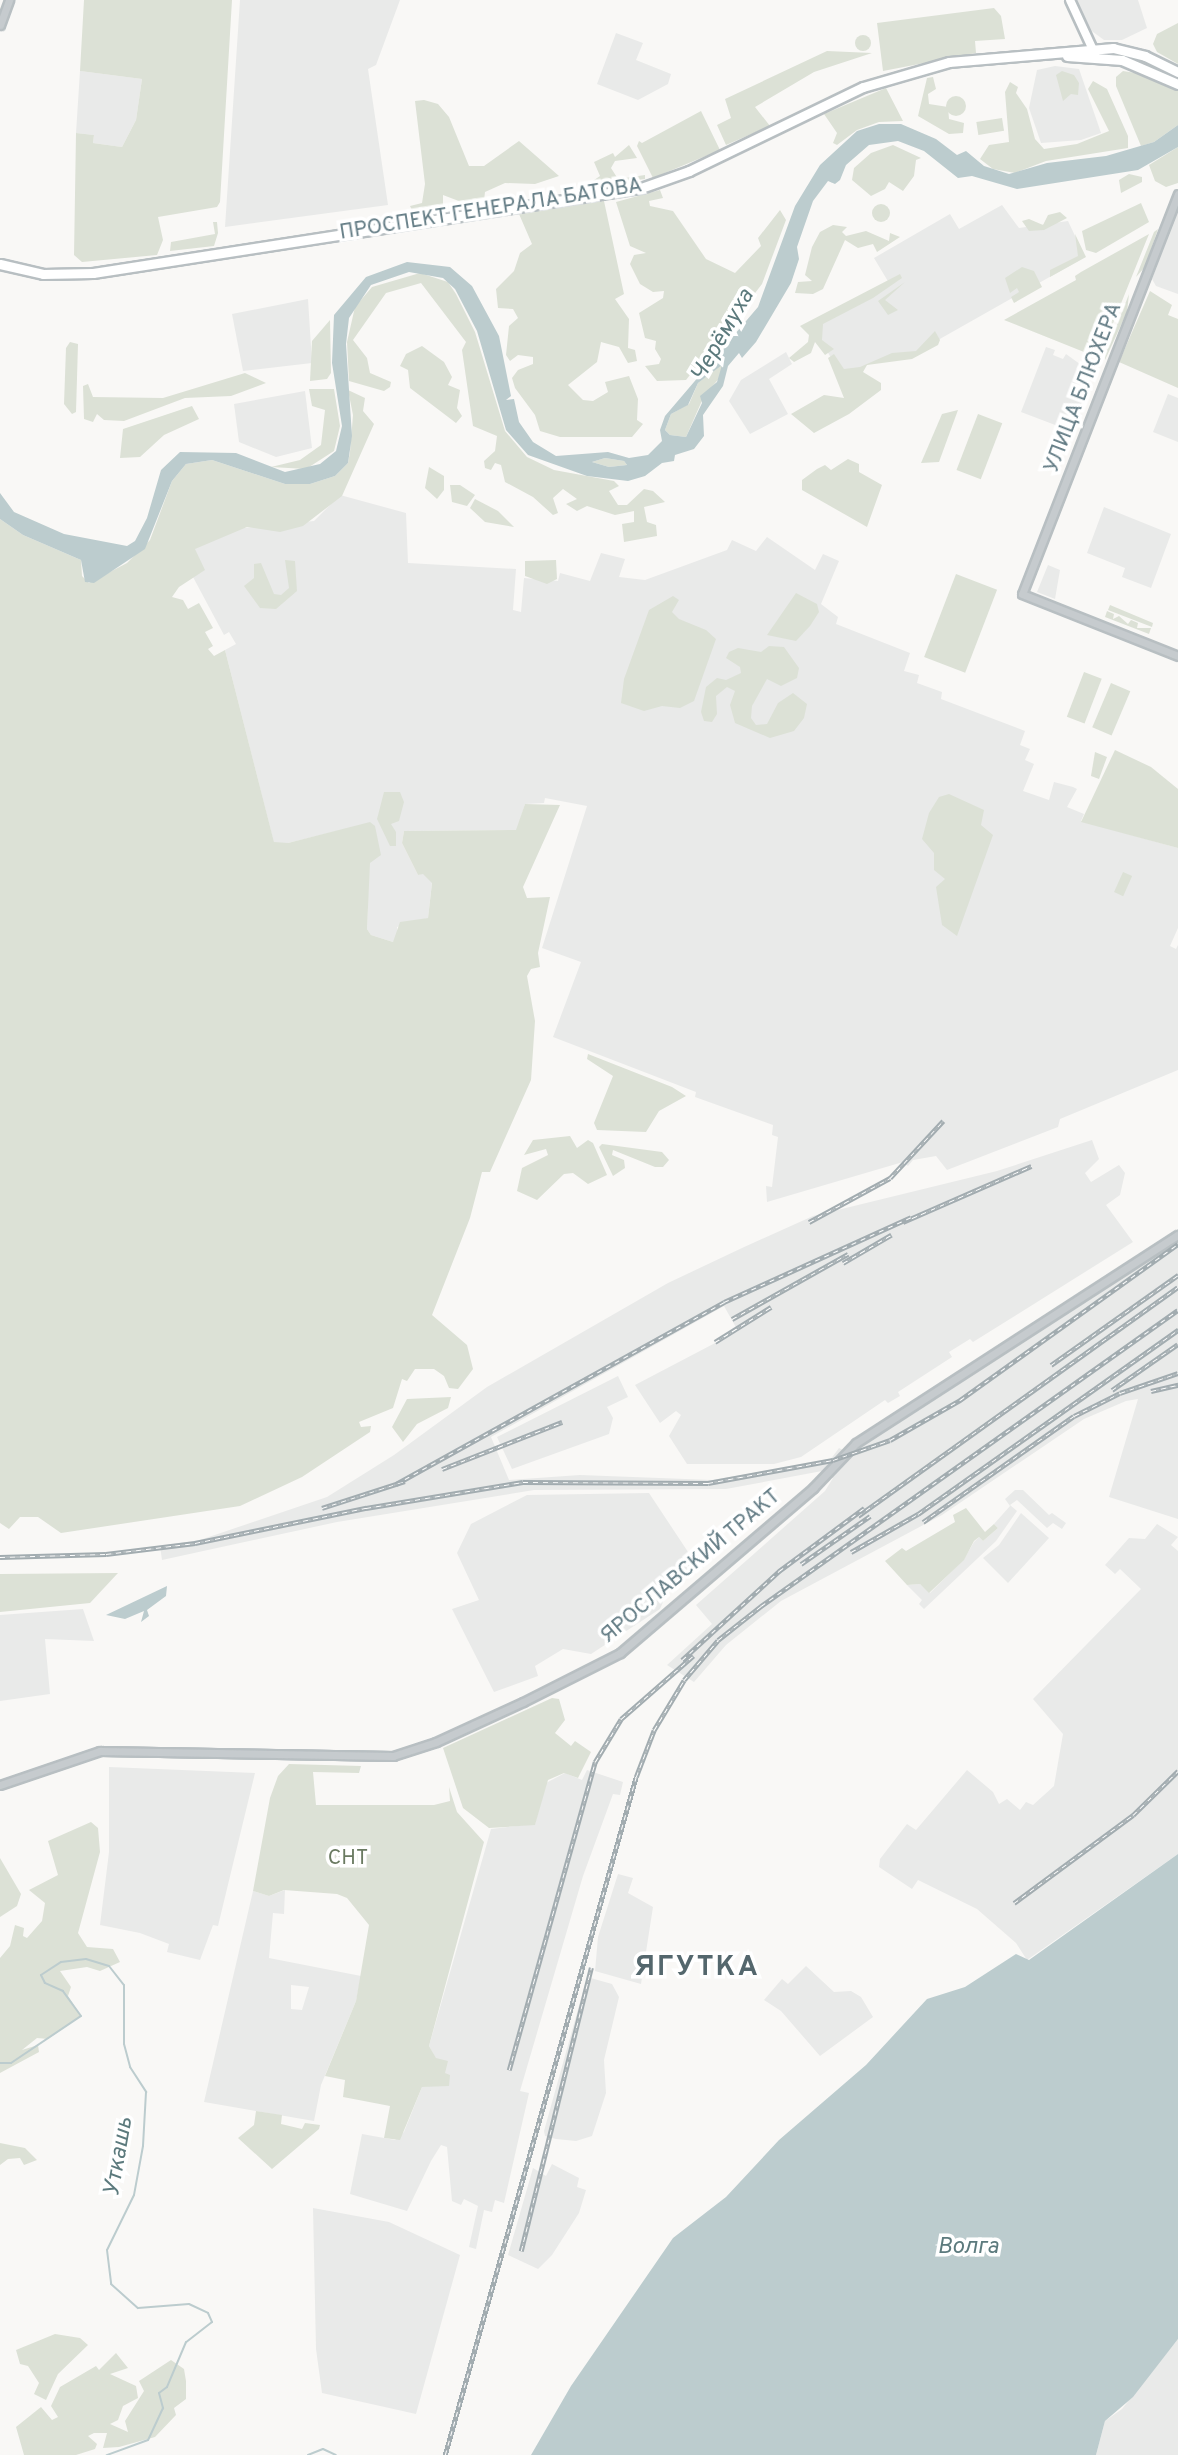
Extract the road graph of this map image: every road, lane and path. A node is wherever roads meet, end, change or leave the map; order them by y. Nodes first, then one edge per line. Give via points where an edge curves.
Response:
1 (9, 0) edge
2 (1070, 0) edge
3 (0, 25) edge
4 (1092, 48) junction
5 (1044, 55) junction
6 (1096, 58) junction
7 (1178, 72) edge
8 (1178, 84) edge
9 (1178, 194) edge
10 (0, 264) edge
11 (1178, 656) edge
12 (1178, 1235) edge
13 (0, 1785) edge

1 - 3 street
2 - 4 main road
4 - 5 main road, ПРОСПЕКТ ГЕНЕРАЛА БАТОВА
4 - 6 main road
4 - 7 main road, ПРОСПЕКТ ГЕНЕРАЛА БАТОВА via 1135,53
5 - 6 main road, ПРОСПЕКТ ГЕНЕРАЛА БАТОВА
5 - 10 main road, ПРОСПЕКТ ГЕНЕРАЛА БАТОВА via 949,62 881,79 689,172 641,188 93,272 43,274
6 - 8 main road, ПРОСПЕКТ ГЕНЕРАЛА БАТОВА via 1142,66
9 - 11 street, УЛИЦА БЛЮХЕРА via 1022,594
12 - 13 street, ЯРОСЛАВСКИЙ ТРАКТ via 856,1443 813,1488 621,1653 487,1718 393,1756 100,1751

